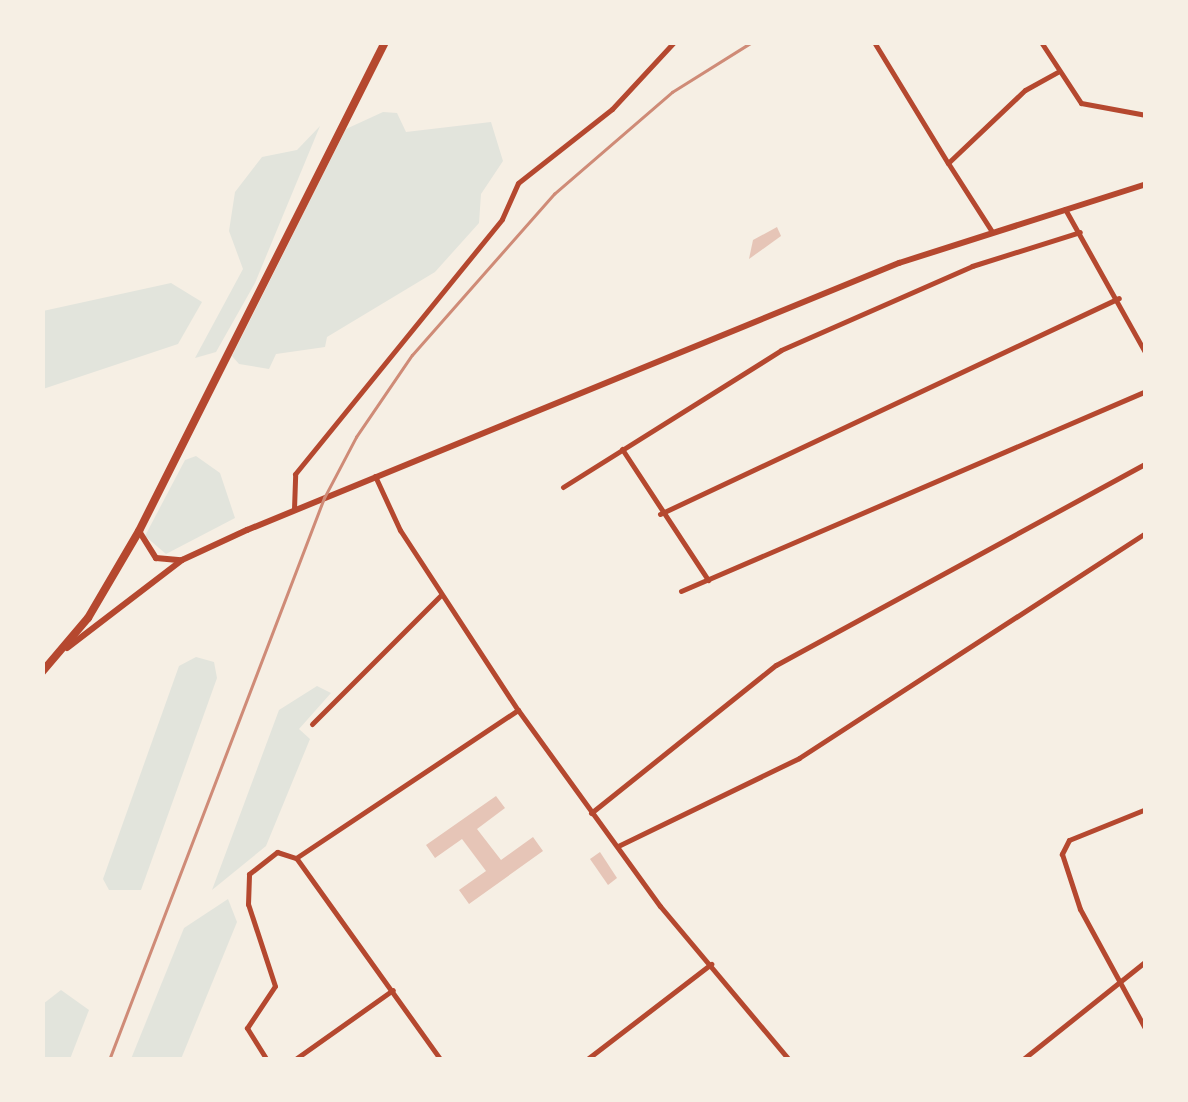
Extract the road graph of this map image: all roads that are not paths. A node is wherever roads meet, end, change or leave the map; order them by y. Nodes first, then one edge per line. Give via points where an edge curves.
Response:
1 (385, 42) edge
2 (674, 42) edge
3 (874, 42) edge
4 (1041, 42) edge
5 (1058, 72) junction
6 (1146, 115) edge
7 (948, 164) junction
8 (1146, 184) edge
9 (1066, 209) junction
10 (991, 230) junction
11 (1080, 232) junction
12 (1119, 298) junction
13 (1146, 354) edge
14 (1146, 392) edge
15 (622, 448) junction
16 (1146, 462) edge
17 (376, 476) junction
18 (563, 487) dead end
19 (294, 509) junction
20 (660, 514) junction
21 (139, 531) junction
22 (1146, 534) edge
23 (182, 560) junction
24 (708, 580) junction
25 (681, 591) dead end
26 (441, 594) junction
27 (66, 648) junction
28 (42, 672) edge
29 (518, 710) junction
30 (312, 724) dead end
31 (1146, 809) edge
32 (591, 813) junction
33 (618, 846) junction
34 (296, 858) junction
35 (1146, 962) edge
36 (711, 964) junction
37 (1119, 984) junction
38 (393, 990) junction
39 (1146, 1030) edge
40 (267, 1060) edge
41 (294, 1060) edge
42 (441, 1060) edge
43 (586, 1060) edge
44 (789, 1060) edge
45 (1022, 1060) edge

1 - 21 main road
2 - 19 street via 612,109 518,183 502,219 295,474
3 - 7 street
4 - 5 street
5 - 6 street via 1090,108
5 - 7 street via 1025,90
7 - 10 street
8 - 9 main road
9 - 10 main road
9 - 11 street
10 - 17 main road
11 - 12 street
11 - 15 street via 972,266 782,350
12 - 13 street
12 - 20 street
14 - 24 street
15 - 18 street
15 - 20 street
16 - 32 street via 776,665
17 - 19 main road
17 - 26 street
19 - 23 main road
20 - 24 street
21 - 23 main road via 156,558
21 - 27 main road
22 - 33 street via 799,758
23 - 27 main road
24 - 25 street
26 - 29 street
26 - 30 street
27 - 28 main road
29 - 32 street
29 - 34 street
31 - 37 street via 1062,847 1080,909
32 - 33 street
33 - 36 street
34 - 38 street
34 - 40 street via 277,852 245,882 275,986 248,1028
35 - 37 street
36 - 43 street
36 - 44 street
37 - 39 street
37 - 45 street
38 - 41 street
38 - 42 street

